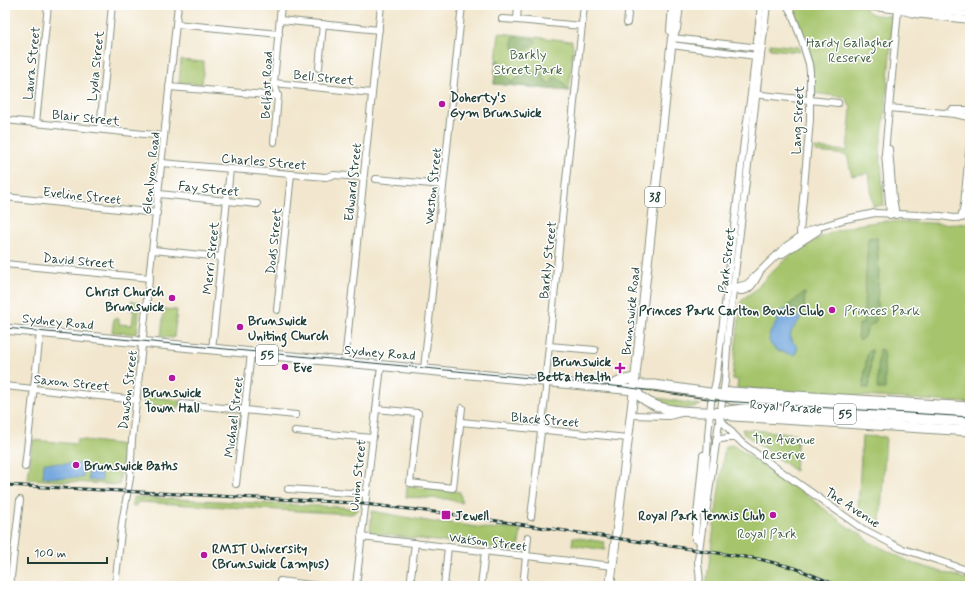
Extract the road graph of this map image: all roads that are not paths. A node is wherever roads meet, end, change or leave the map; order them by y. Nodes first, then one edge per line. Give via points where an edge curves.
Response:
1 (48, 5) edge
2 (112, 5) edge
3 (178, 5) edge
4 (281, 5) edge
5 (381, 5) edge
6 (462, 5) edge
7 (518, 5) edge
8 (584, 5) edge
9 (629, 5) edge
10 (673, 5) edge
11 (679, 5) edge
12 (761, 5) edge
13 (767, 5) edge
14 (787, 5) edge
15 (868, 5) edge
16 (900, 10) junction
17 (970, 14) edge
18 (502, 19) dead end
19 (280, 20) junction
20 (517, 20) junction
21 (970, 20) edge
22 (627, 23) dead end
23 (176, 24) junction
24 (323, 24) junction
25 (582, 26) junction
26 (379, 30) junction
27 (279, 34) junction
28 (672, 42) junction
29 (759, 48) junction
30 (756, 56) junction
31 (319, 68) dead end
32 (274, 83) junction
33 (169, 87) junction
34 (372, 93) junction
35 (754, 94) junction
36 (278, 96) junction
37 (810, 100) junction
38 (838, 103) dead end
39 (891, 106) junction
40 (969, 109) edge
41 (969, 118) edge
42 (5, 120) edge
43 (36, 123) junction
44 (100, 130) junction
45 (164, 136) junction
46 (970, 141) edge
47 (274, 142) dead end
48 (162, 163) junction
49 (969, 164) edge
50 (230, 169) junction
51 (291, 174) junction
52 (363, 177) junction
53 (376, 179) dead end
54 (443, 185) junction
55 (159, 194) junction
56 (5, 198) edge
57 (227, 201) junction
58 (257, 204) dead end
59 (157, 213) junction
60 (970, 213) edge
61 (894, 215) junction
62 (961, 216) junction
63 (970, 217) edge
64 (801, 238) junction
65 (153, 250) junction
66 (221, 257) junction
67 (5, 264) edge
68 (150, 278) junction
69 (731, 287) junction
70 (277, 310) dead end
71 (5, 329) edge
72 (40, 333) junction
73 (143, 343) junction
74 (549, 346) junction
75 (724, 348) junction
76 (212, 350) junction
77 (595, 350) dead end
78 (251, 353) junction
79 (344, 362) junction
80 (381, 366) junction
81 (424, 370) junction
82 (635, 378) junction
83 (546, 381) junction
84 (5, 386) edge
85 (609, 387) junction
86 (34, 390) junction
87 (634, 390) junction
88 (713, 393) junction
89 (723, 395) junction
90 (137, 400) junction
91 (182, 404) dead end
92 (970, 407) edge
93 (462, 408) dead end
94 (799, 408) junction
95 (933, 408) junction
96 (245, 409) junction
97 (376, 409) junction
98 (686, 412) junction
99 (710, 412) junction
100 (872, 412) junction
101 (970, 414) edge
102 (296, 415) dead end
103 (631, 415) junction
104 (720, 415) junction
105 (461, 422) junction
106 (970, 422) edge
107 (949, 425) junction
108 (541, 429) junction
109 (295, 431) dead end
110 (970, 431) edge
111 (372, 438) junction
112 (628, 438) junction
113 (736, 438) junction
114 (716, 440) junction
115 (707, 455) junction
116 (25, 468) dead end
117 (236, 484) dead end
118 (288, 489) dead end
119 (366, 494) junction
120 (20, 500) dead end
121 (704, 516) junction
122 (531, 517) dead end
123 (361, 537) junction
124 (528, 537) dead end
125 (700, 541) junction
126 (415, 543) junction
127 (448, 547) junction
128 (485, 551) junction
129 (526, 556) junction
130 (613, 566) junction
131 (970, 571) edge
132 (280, 581) dead end
133 (10, 586) edge
134 (115, 586) edge
135 (318, 586) edge
136 (356, 586) edge
137 (410, 586) edge
138 (444, 586) edge
139 (481, 586) edge
140 (523, 586) edge
141 (610, 586) edge
142 (698, 586) edge

1 - 43 street, Laura Street
2 - 44 street, Lydia Street
3 - 23 street, Glenlyon Road
4 - 19 street, Belfast Road
5 - 26 street, Edward Street
6 - 54 street, Weston Street
7 - 20 street
8 - 25 street, Barkly Street
9 - 22 street
10 - 28 main road, Brunswick Road / 38 via 670,28
11 - 28 main road, Brunswick Road / 38
12 - 29 street, Park Street
13 - 29 street, Park Street
14 - 37 street, Lang Street via 810,64
15 - 16 street
16 - 17 street
16 - 21 street
16 - 39 street
18 - 20 street
19 - 24 street
19 - 27 street, Belfast Road
20 - 25 street
23 - 27 street
23 - 33 street, Glenlyon Road
24 - 26 street
24 - 31 street
25 - 74 street, Barkly Street
26 - 34 street, Edward Street
27 - 32 street, Belfast Road
28 - 29 street
28 - 30 street
28 - 82 main road, Brunswick Road / 38
29 - 30 street, Park Street
29 - 35 street, Park Street
30 - 35 street, Park Street
32 - 34 street, Bell Street
32 - 36 street, Belfast Road
33 - 36 street
33 - 45 street, Glenlyon Road
34 - 52 street, Edward Street
35 - 37 street
35 - 69 street, Park Street
36 - 47 street, Belfast Road
37 - 38 street
37 - 64 street, Lang Street
39 - 40 street
39 - 41 street
39 - 61 street via 885,156
40 - 41 street
42 - 43 street, Blair Street
43 - 44 street, Blair Street
44 - 45 street, Blair Street
45 - 48 street, Glenlyon Road
46 - 49 street
48 - 50 street, Charles Street
48 - 55 street, Glenlyon Road
49 - 62 street
50 - 51 street, Charles Street
50 - 57 street, Merri Street
51 - 52 street, Charles Street
51 - 70 street, Dods Street
52 - 79 street, Edward Street
53 - 54 street
54 - 81 street, Weston Street
55 - 57 street, Fay Street
55 - 59 street, Glenlyon Road
56 - 59 street, Eveline Street
57 - 58 street, Fay Street
57 - 66 street, Merri Street
59 - 65 street, Glenlyon Road
60 - 62 street
61 - 62 street
61 - 64 street via 869,213 827,226
62 - 63 street
64 - 69 street via 770,261 748,289 742,291
65 - 66 street
65 - 68 street, Glenlyon Road
66 - 76 street, Merri Street
67 - 68 street, David Street
68 - 73 street, Glenlyon Road
69 - 75 street, Park Street
71 - 72 highway, Sydney Road / 55
72 - 73 highway, Sydney Road / 55
72 - 86 street
73 - 76 highway, Sydney Road / 55
73 - 90 street, Dawson Street
74 - 77 street
74 - 83 street, Barkly Street
75 - 88 street, Park Street
75 - 89 street, Park Street via 727,360
76 - 78 highway, Sydney Road / 55
78 - 79 highway, Sydney Road / 55
78 - 96 street, Michael Street
79 - 80 highway, Sydney Road / 55
80 - 81 highway, Sydney Road / 55
80 - 97 street, Union Street
81 - 83 highway, Sydney Road / 55
82 - 85 highway
82 - 87 main road, Brunswick Road / 38
83 - 85 highway, Sydney Road / 55
83 - 108 street, Barkly Street
84 - 86 street, Saxon Street
85 - 87 highway, Sydney Road / 55
86 - 90 street, Saxon Street
86 - 116 street
87 - 88 highway, Royal Parade / 55 via 642,385 657,385
87 - 98 highway, Royal Parade / 55 via 640,397 660,408
87 - 103 main road, Brunswick Road / 38
88 - 89 highway, Royal Parade / 55
88 - 99 street, Park Street
89 - 94 highway, Royal Parade / 55 via 731,399
89 - 104 street, Park Street
90 - 134 street, Dawson Street via 124,485
91 - 96 street
92 - 95 highway, Royal Parade / 55
93 - 105 street
94 - 100 highway, Royal Parade / 55
94 - 100 highway, Royal Parade / 55
94 - 104 highway, Royal Parade / 55 via 732,416
95 - 100 highway, Royal Parade / 55
95 - 101 highway, Royal Parade / 55
96 - 102 street
96 - 117 street, Michael Street
97 - 105 street via 418,413 410,483 452,488
97 - 111 street, Union Street
98 - 99 highway, Royal Parade / 55
98 - 103 street, Royal Parade via 669,416
99 - 104 highway, Royal Parade / 55
99 - 115 street, Park Street
100 - 107 highway, Royal Parade / 55
103 - 112 main road, Brunswick Road / 38
104 - 113 street, The Avenue
104 - 114 street, Park Street
105 - 108 street, Black Street
106 - 107 highway, Royal Parade / 55
107 - 110 highway, Royal Parade / 55
108 - 112 street, Black Street
108 - 122 street, Barkly Street
109 - 111 street
111 - 119 street, Union Street
112 - 130 main road, Brunswick Road / 38
113 - 114 street
113 - 131 street, The Avenue via 864,529 919,555
114 - 121 street, Park Street
115 - 121 street, Park Street via 702,511
115 - 125 street, Park Street via 703,455 695,535 695,539
118 - 119 street
119 - 123 street, Union Street
120 - 133 street
121 - 125 street, Park Street
123 - 126 street, Watson Street
123 - 136 street, Union Street
124 - 129 street
125 - 142 street, Park Street via 696,567
126 - 127 street, Watson Street
126 - 137 street
127 - 128 street, Watson Street
127 - 138 street
128 - 129 street, Watson Street
128 - 139 street
129 - 130 street, Watson Street
129 - 140 street
130 - 141 main road, Brunswick Road / 38
132 - 135 street

